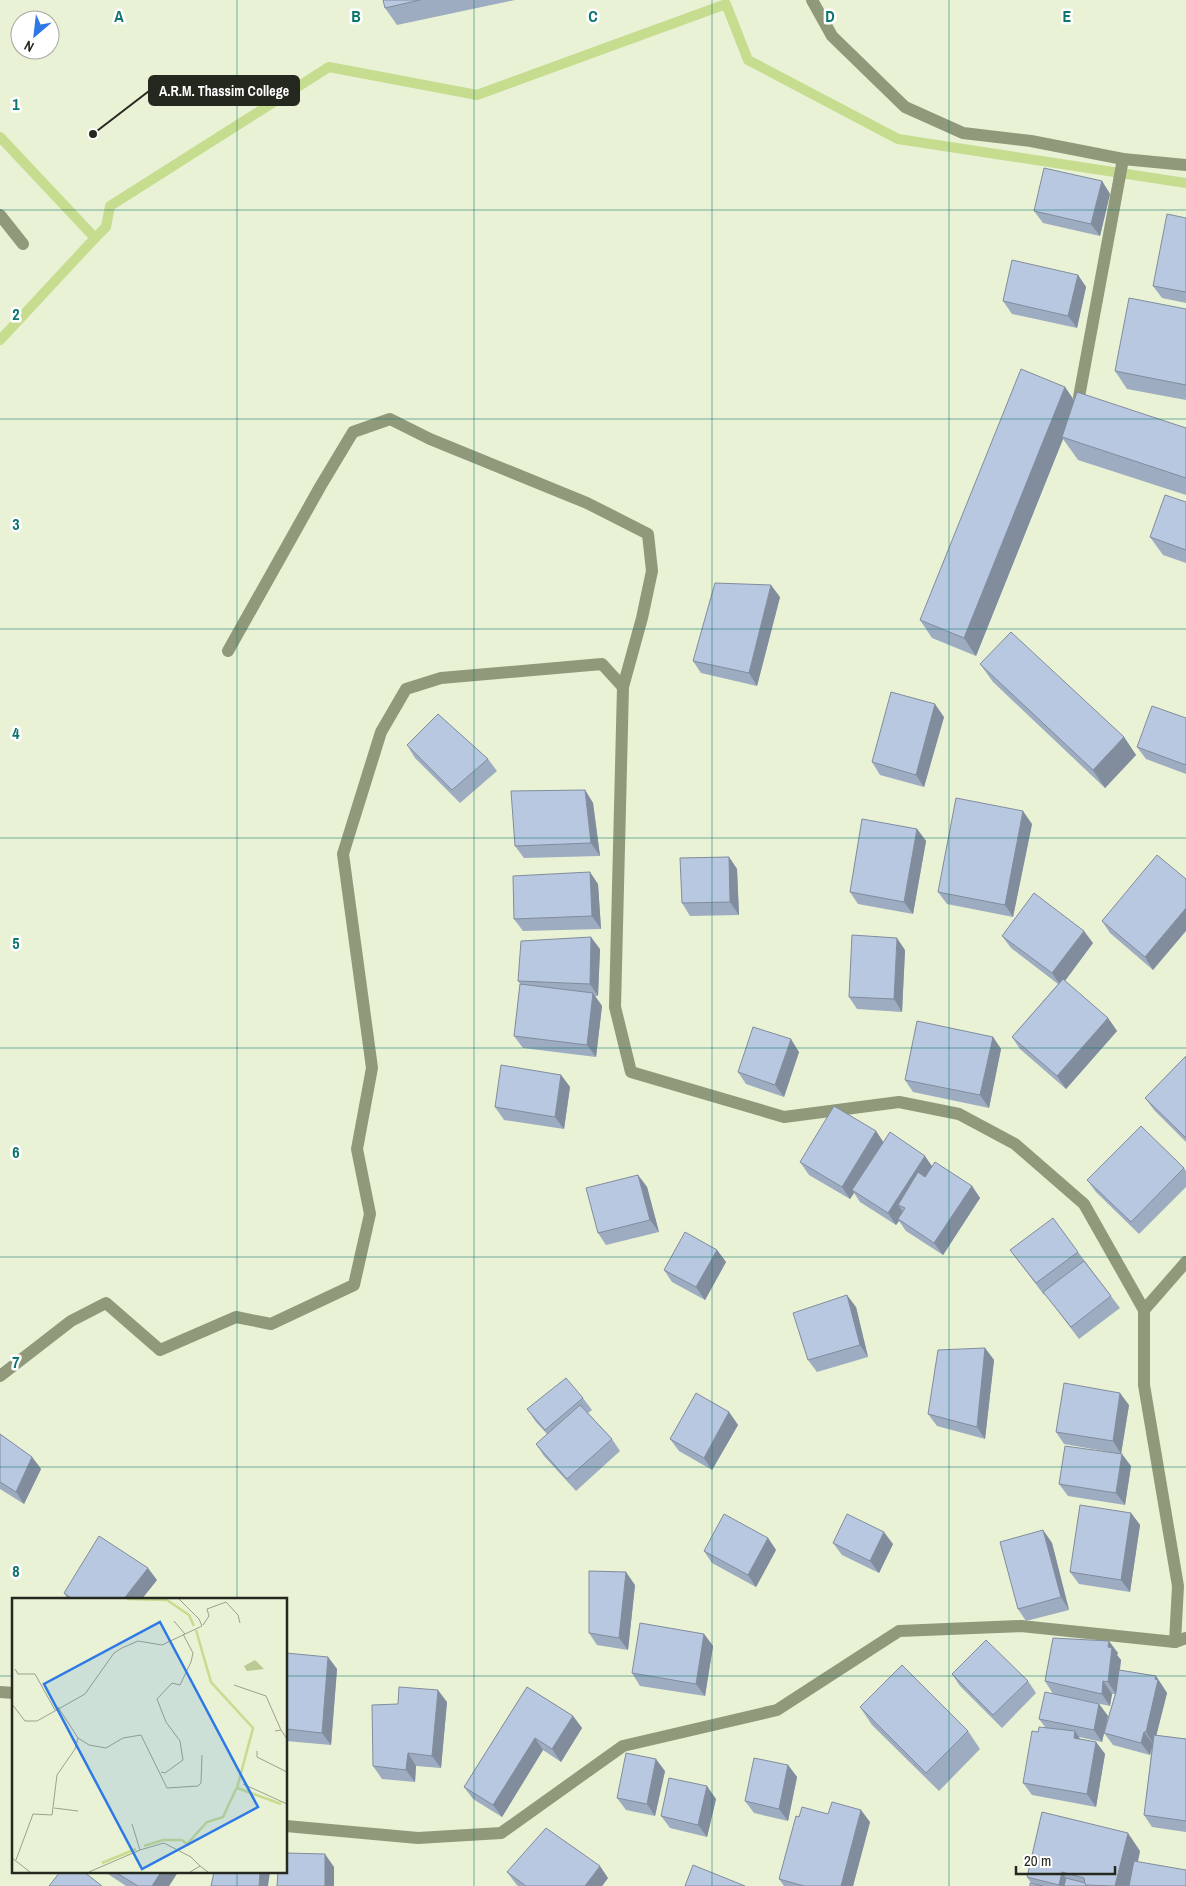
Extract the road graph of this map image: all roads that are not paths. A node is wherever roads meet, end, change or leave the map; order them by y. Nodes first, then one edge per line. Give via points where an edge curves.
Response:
1 (812, 0) edge
2 (1122, 164) junction
3 (1186, 165) edge
4 (0, 215) edge
5 (23, 244) dead end
6 (1079, 397) edge
7 (228, 651) dead end
8 (622, 687) junction
9 (1186, 1262) edge
10 (1144, 1310) junction
11 (0, 1376) edge
12 (1180, 1640) edge
13 (288, 1826) edge

1 - 2 street via 832,36 905,107 963,133 1031,141
2 - 3 street
2 - 6 street
4 - 5 street
7 - 8 street via 353,432 390,420 587,503 648,534 652,571
8 - 10 street via 615,1007 631,1072 784,1117 899,1102 959,1114 1015,1144 1084,1204
8 - 11 street via 602,664 441,678 406,689 381,732 343,854 372,1068 357,1149 370,1214 354,1285 271,1324 236,1317 160,1350 106,1303 71,1321
9 - 10 street
10 - 12 street via 1144,1385 1178,1586
12 - 13 street via 1022,1626 899,1631 777,1710 623,1746 501,1833 418,1838

